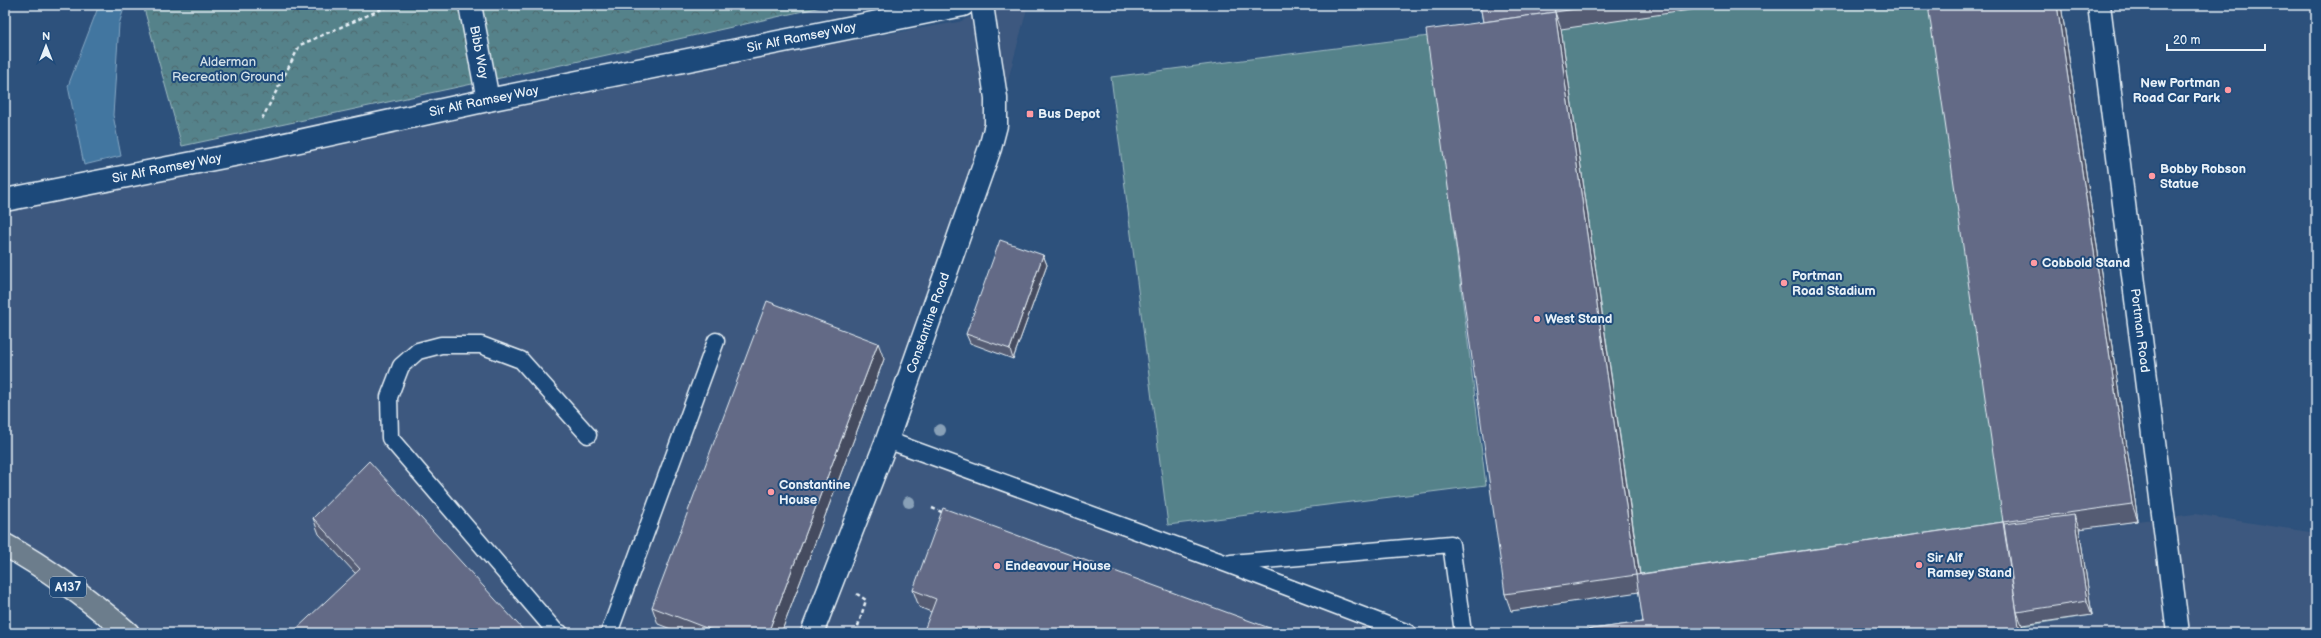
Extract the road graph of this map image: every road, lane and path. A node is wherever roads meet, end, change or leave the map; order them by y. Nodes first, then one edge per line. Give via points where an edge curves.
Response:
1 (391, 5) edge
2 (470, 5) edge
3 (963, 5) edge
4 (982, 5) edge
5 (2099, 5) edge
6 (488, 100) junction
7 (244, 153) junction
8 (5, 200) edge
9 (716, 341) dead end
10 (588, 435) dead end
11 (887, 440) junction
12 (932, 508) dead end
13 (947, 514) edge
14 (5, 546) edge
15 (1227, 564) junction
16 (128, 633) edge
17 (560, 633) edge
18 (609, 633) edge
19 (812, 633) edge
20 (1408, 633) edge
21 (1463, 633) edge
22 (2178, 633) edge

1 - 7 path via 300,44
2 - 6 street, Bibb Way
3 - 6 street, Sir Alf Ramsey Way
4 - 11 street, Constantine Road via 996,98 996,125
5 - 22 street, Portman Road
6 - 7 street, Sir Alf Ramsey Way
7 - 8 street, Sir Alf Ramsey Way
9 - 18 lane
10 - 17 lane via 521,360 481,345 440,345 418,351 401,366 389,397 390,438 556,632
11 - 15 lane
11 - 19 street, Constantine Road
12 - 13 path
14 - 16 main road, A137 via 24,556 94,605
15 - 20 lane
15 - 21 lane via 1451,544

